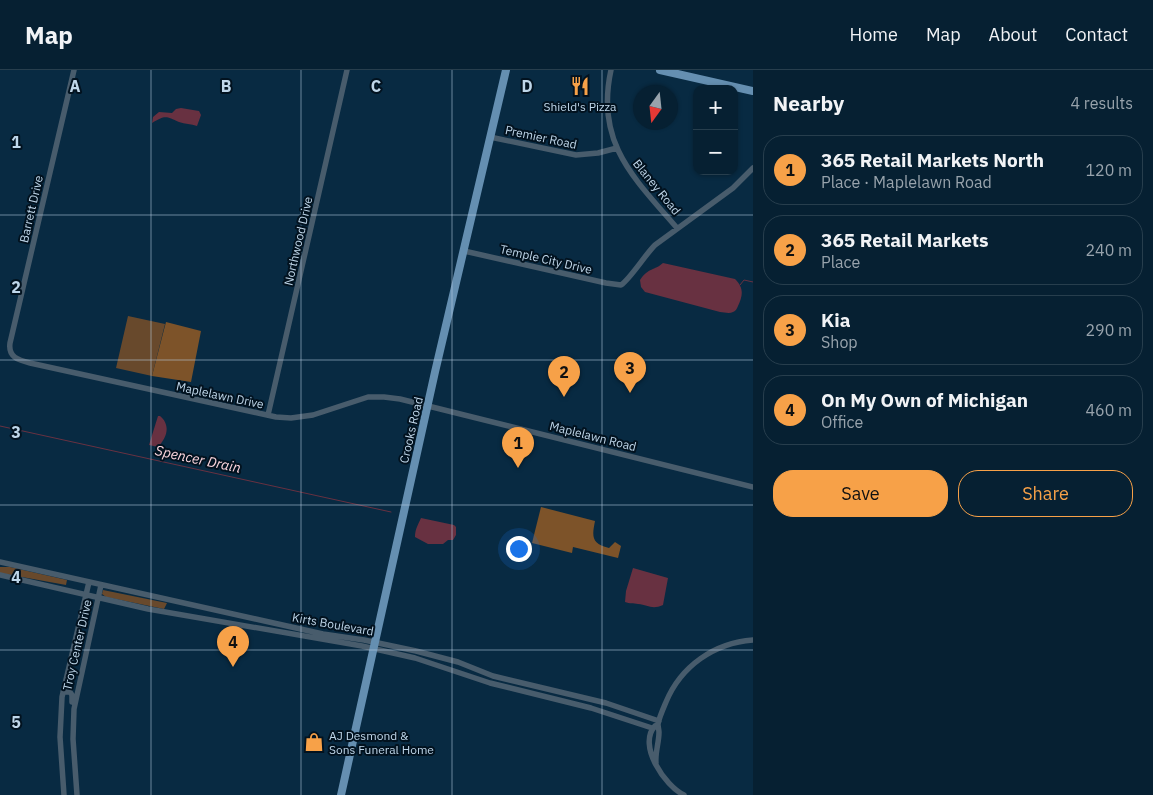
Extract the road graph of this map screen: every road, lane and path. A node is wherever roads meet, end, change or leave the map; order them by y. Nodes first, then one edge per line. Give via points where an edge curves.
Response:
1 (74, 70) edge
2 (347, 70) edge
3 (506, 70) edge
4 (612, 70) edge
5 (660, 70) edge
6 (753, 91) edge
7 (490, 137) junction
8 (617, 148) junction
9 (753, 168) edge
10 (677, 228) junction
11 (464, 251) junction
12 (10, 352) joint
13 (428, 405) junction
14 (268, 415) junction
15 (753, 487) edge
16 (0, 562) edge
17 (0, 575) edge
18 (71, 578) junction
19 (88, 582) junction
20 (101, 585) junction
21 (65, 590) junction
22 (86, 594) junction
23 (98, 597) junction
24 (177, 602) junction
25 (169, 612) junction
26 (226, 613) junction
27 (222, 622) junction
28 (753, 640) edge
29 (374, 645) junction
30 (63, 692) junction
31 (74, 709) junction
32 (659, 722) junction
33 (652, 728) junction
34 (656, 763) junction
35 (63, 779) junction
36 (76, 784) junction
37 (64, 795) edge
38 (77, 795) edge
39 (341, 795) edge
40 (684, 795) edge

1 - 12 street, Barrett Drive
2 - 14 street, Northwood Drive
3 - 7 main road, Crooks Road
4 - 8 street, Blaney Road via 608,99 610,125
5 - 6 main road
7 - 8 street, Premier Road via 576,155
7 - 11 main road, Crooks Road
8 - 10 street, Blaney Road via 634,177
9 - 10 street via 733,188
10 - 11 street, Temple City Drive via 645,255 624,283 618,285
11 - 13 main road, Crooks Road
12 - 14 street, Maplelawn Drive via 23,361
13 - 14 street, Maplelawn Drive via 373,397 305,417
13 - 15 street, Maplelawn Road
13 - 29 main road, Crooks Road
16 - 18 street, Kirts Boulevard
17 - 21 street, Kirts Boulevard
18 - 19 street, Kirts Boulevard
18 - 21 street via 71,584
19 - 20 street, Kirts Boulevard
19 - 22 street, Troy Center Drive
20 - 23 street, Troy Center Drive
20 - 24 street, Kirts Boulevard
21 - 22 street, Kirts Boulevard
22 - 23 street, Kirts Boulevard
22 - 30 street, Troy Center Drive
23 - 25 street, Kirts Boulevard
23 - 31 street, Troy Center Drive
24 - 25 street via 170,604
24 - 26 street, Kirts Boulevard
25 - 27 street, Kirts Boulevard
26 - 27 street
26 - 29 street, Kirts Boulevard
27 - 29 street, Kirts Boulevard
28 - 32 street via 720,648 692,664 674,685
29 - 32 street, Kirts Boulevard via 458,662 494,676 606,704
29 - 33 street, Kirts Boulevard via 490,683 591,708
29 - 39 main road, Crooks Road
30 - 31 street, Troy Center Drive via 72,695
30 - 35 street, Troy Center Drive via 60,737
31 - 36 street, Troy Center Drive
32 - 33 street
32 - 34 street
33 - 34 street via 649,748
34 - 40 street via 665,780
35 - 36 street via 66,783
35 - 37 street, Troy Center Drive
36 - 38 street, Troy Center Drive

